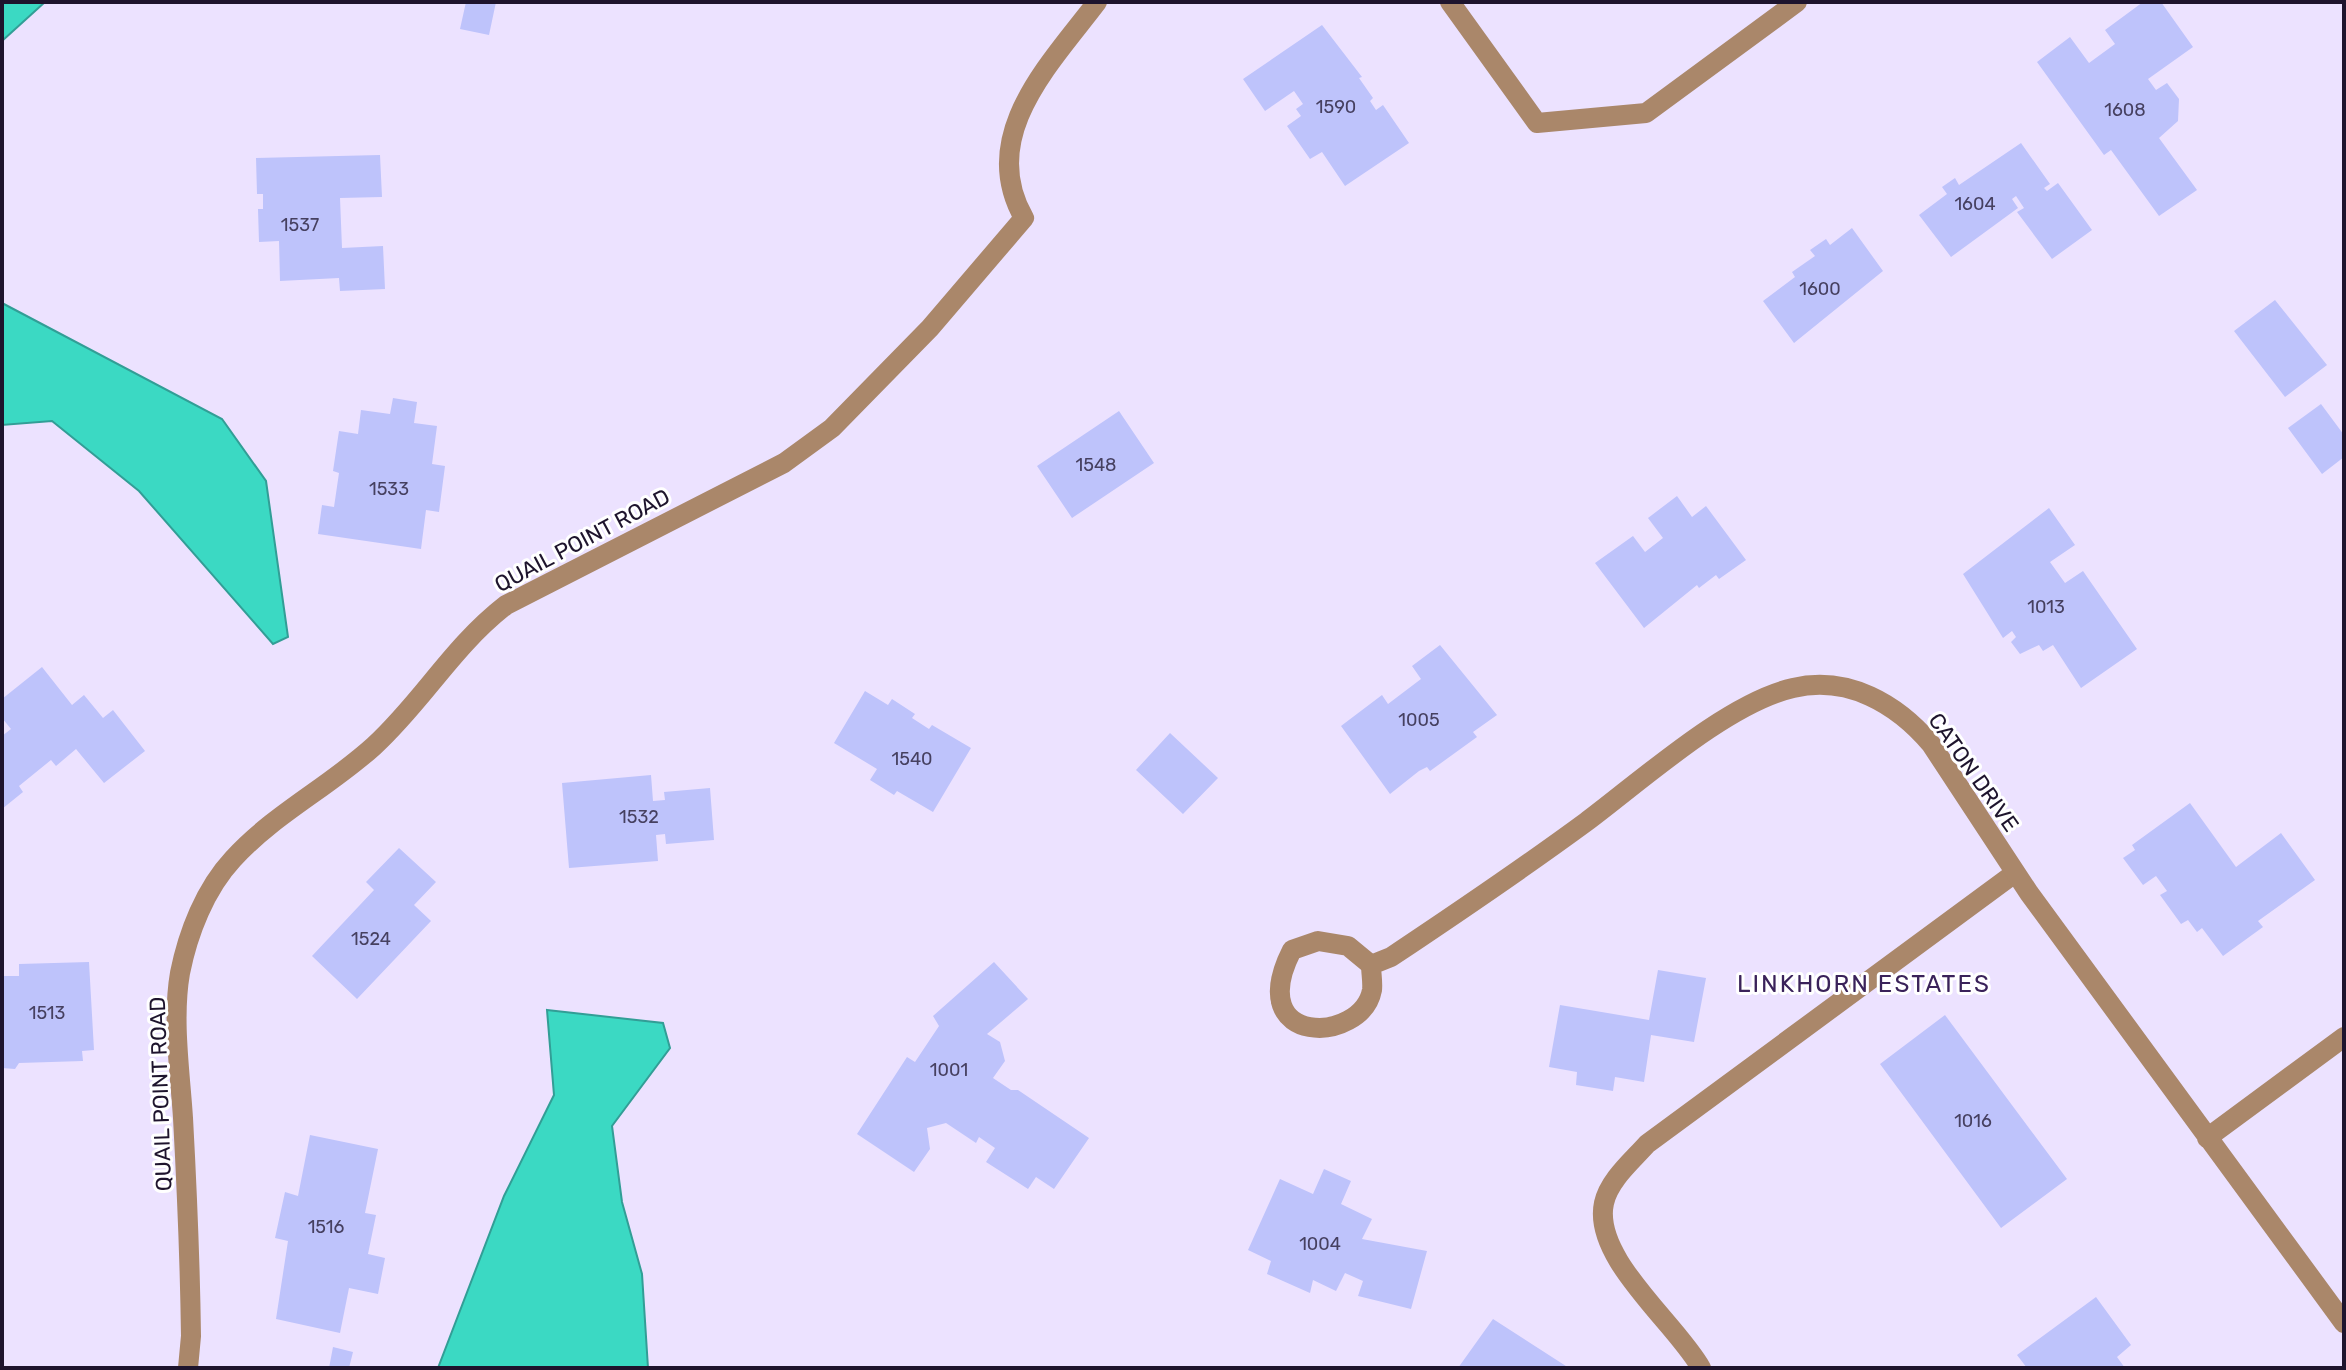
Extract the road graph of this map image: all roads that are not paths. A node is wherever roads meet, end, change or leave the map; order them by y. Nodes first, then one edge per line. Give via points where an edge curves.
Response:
1 (1097, 2) edge
2 (1450, 2) edge
3 (1797, 2) edge
4 (2015, 873) junction
5 (1371, 965) junction
6 (2344, 1037) edge
7 (2207, 1138) junction
8 (2344, 1323) edge
9 (188, 1368) edge
10 (1701, 1368) edge

1 - 9 street, QUAIL POINT ROAD via 1027,95 1013,128 1008,164 1013,200 1024,218 930,328 832,428 784,463 506,605 474,630 375,746 266,826 209,893 189,938 180,976
2 - 3 street via 1537,123 1646,113
4 - 5 street, CATON DRIVE via 1913,723 1884,702 1851,689 1794,688 1760,699 1710,731 1530,864
4 - 7 street, CATON DRIVE
4 - 10 street via 1647,1144 1614,1180 1604,1203 1604,1233
5 - 5 street via 1348,946 1318,941 1292,950 1279,976 1278,998 1288,1018 1306,1027 1332,1028 1357,1016 1372,992
6 - 7 street
7 - 8 street, CATON DRIVE

